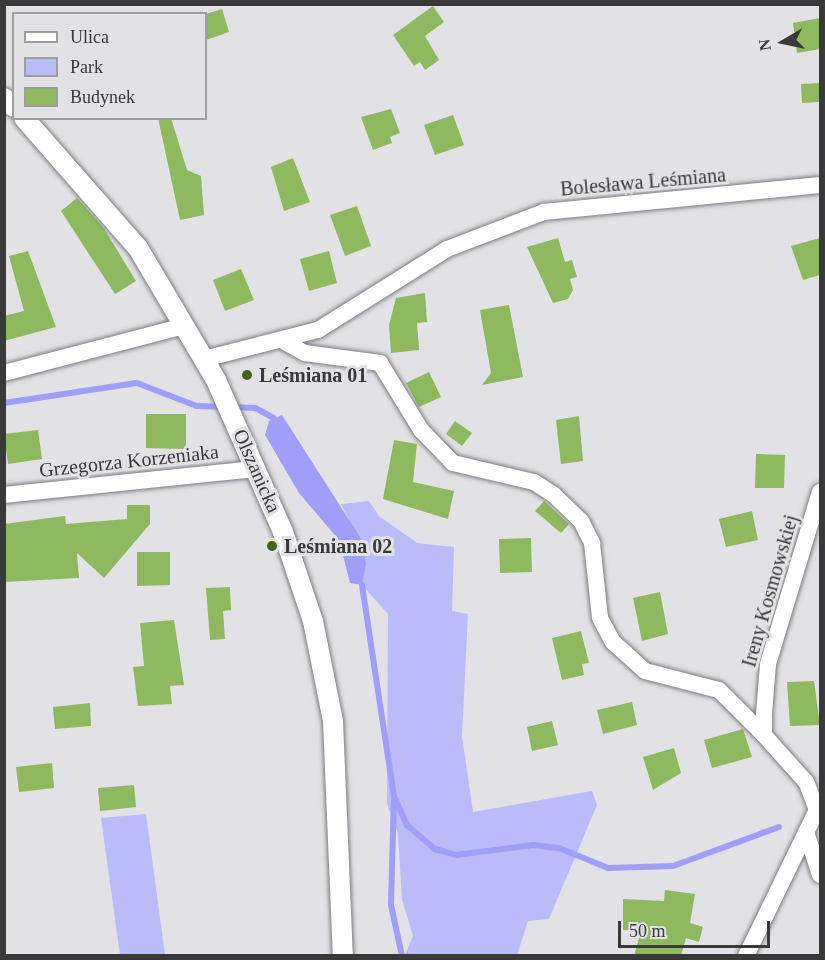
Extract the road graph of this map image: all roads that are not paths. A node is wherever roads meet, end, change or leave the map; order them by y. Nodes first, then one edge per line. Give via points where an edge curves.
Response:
1 (26, 120) edge
2 (820, 185) edge
3 (185, 326) junction
4 (285, 342) junction
5 (204, 359) junction
6 (4, 373) edge
7 (257, 469) junction
8 (820, 492) edge
9 (4, 495) edge
10 (764, 735) junction
11 (806, 832) junction
12 (820, 874) edge
13 (343, 956) edge
14 (746, 956) edge

1 - 3 street, Olszanicka via 114,214
2 - 4 street, Bolesława Leśmiana via 544,212 447,249 318,330
3 - 5 street, Olszanicka
3 - 6 street
4 - 5 street, Bolesława Leśmiana
4 - 10 street via 304,352 362,358 387,368 421,430 453,463 534,482 581,521 595,558 600,618 614,642 645,671 719,690
5 - 7 street, Olszanicka
7 - 9 street, Grzegorza Korzeniaka
7 - 13 street, Olszanicka via 283,532 324,669 338,771
8 - 10 street, Ireny Kosmowskiej via 768,664
10 - 11 street via 806,782 817,810
11 - 12 street
11 - 14 street

